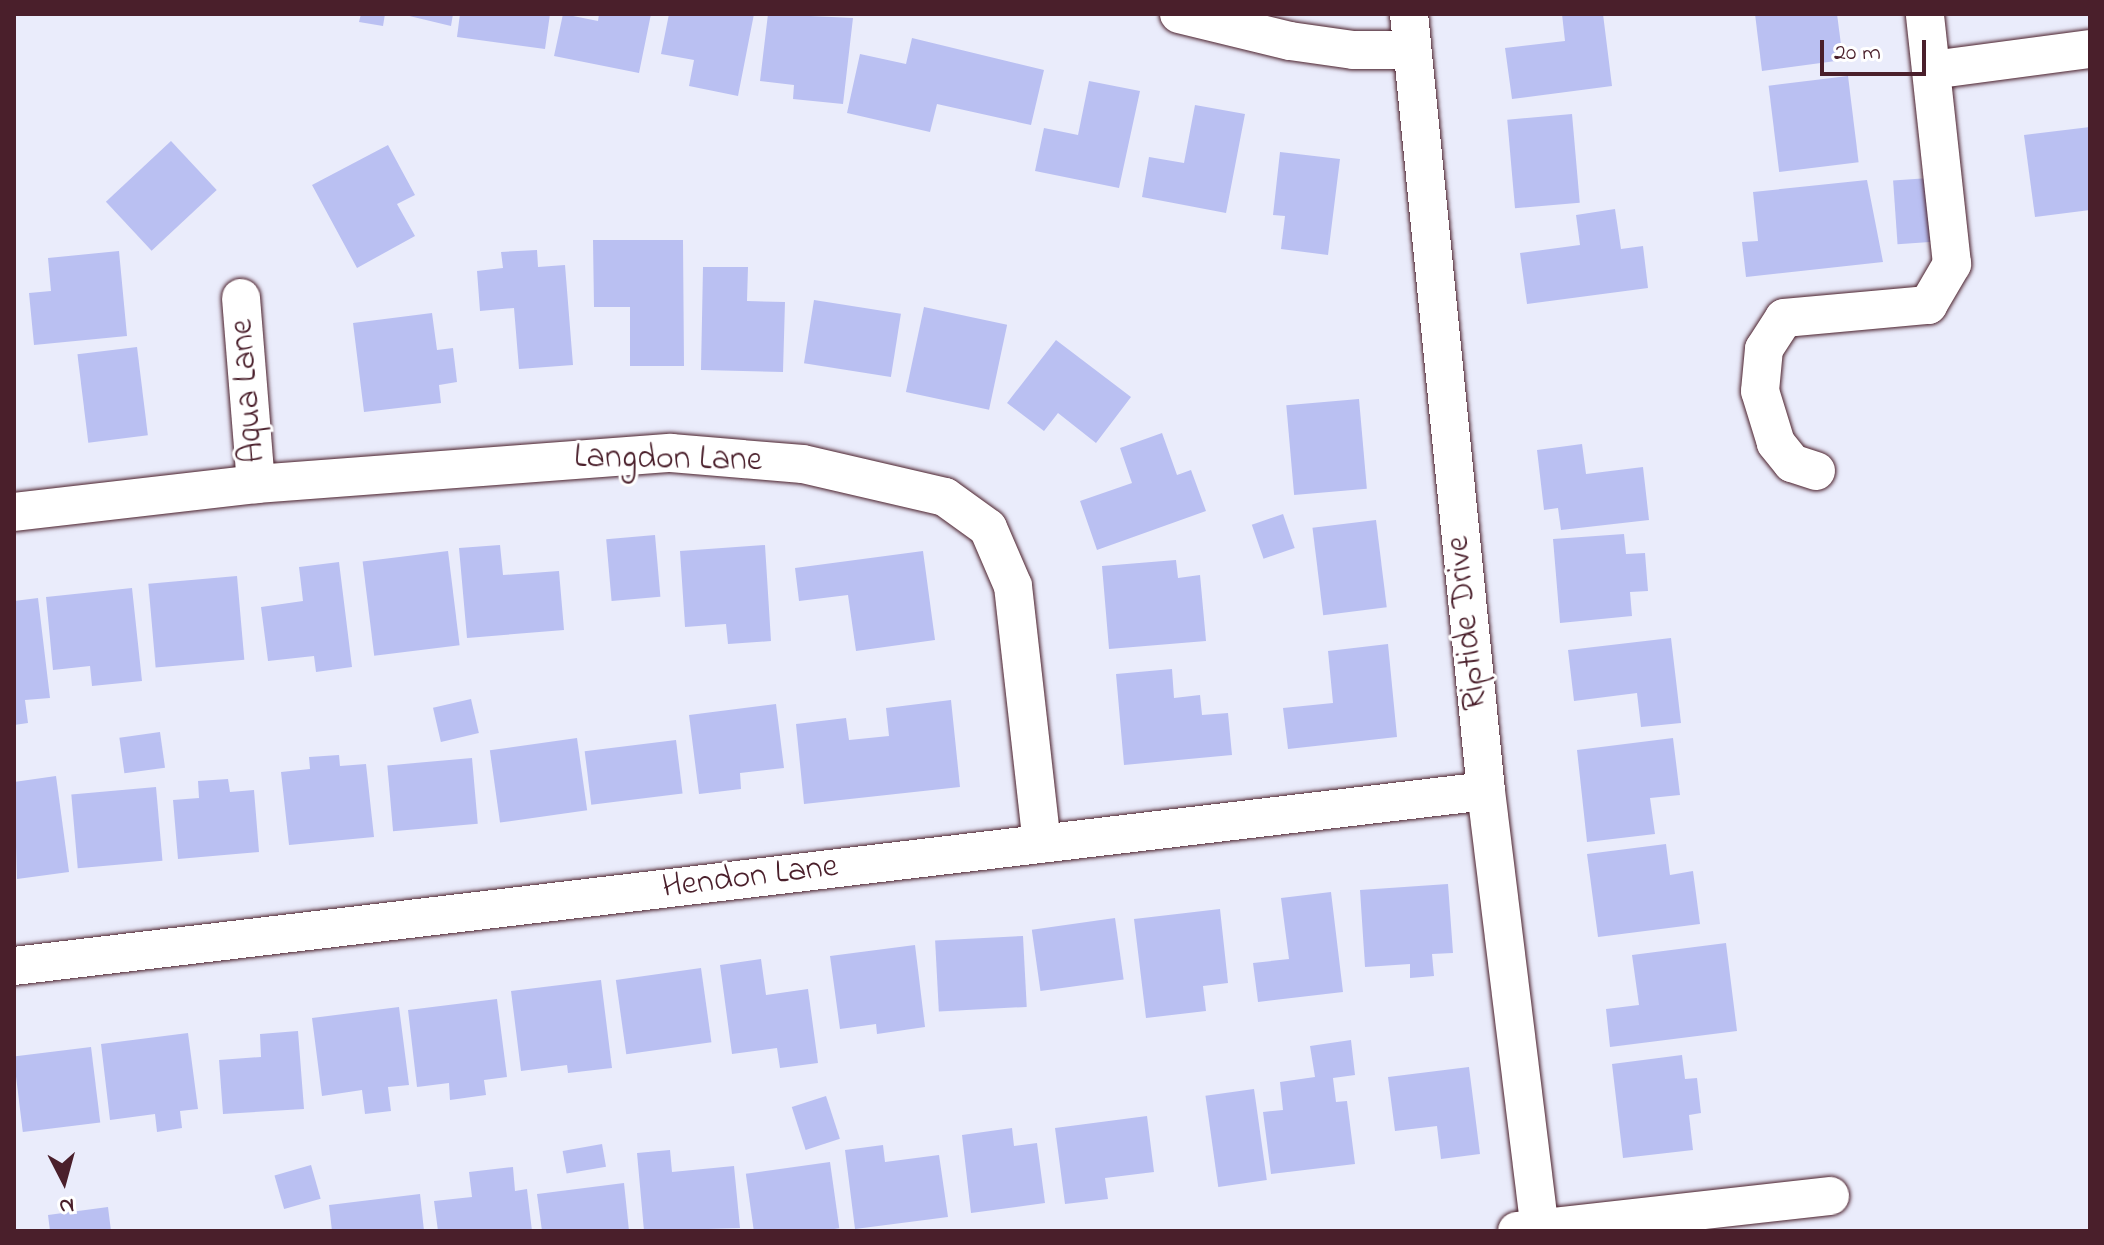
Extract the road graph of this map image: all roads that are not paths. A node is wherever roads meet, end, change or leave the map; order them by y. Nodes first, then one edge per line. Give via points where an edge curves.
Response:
1 (1179, 14) edge
2 (1925, 14) edge
3 (1409, 32) edge
4 (2090, 49) edge
5 (1932, 70) junction
6 (241, 298) dead end
7 (1816, 471) dead end
8 (256, 484) junction
9 (14, 512) edge
10 (1486, 791) junction
11 (1042, 843) junction
12 (14, 966) edge
13 (1830, 1196) dead end
14 (1532, 1230) edge

1 - 3 street via 1353,50
2 - 5 street
3 - 10 street, Riptide Drive
4 - 5 street
5 - 7 street via 1952,264 1928,305 1784,318 1764,349 1760,391 1776,443 1792,463
6 - 8 street, Aqua Lane
8 - 9 street, Langdon Lane
8 - 11 street, Langdon Lane via 671,453 803,464 945,497 988,528 1013,586
10 - 11 street, Hendon Lane
10 - 14 street, Riptide Drive
11 - 12 street, Hendon Lane
13 - 14 street

